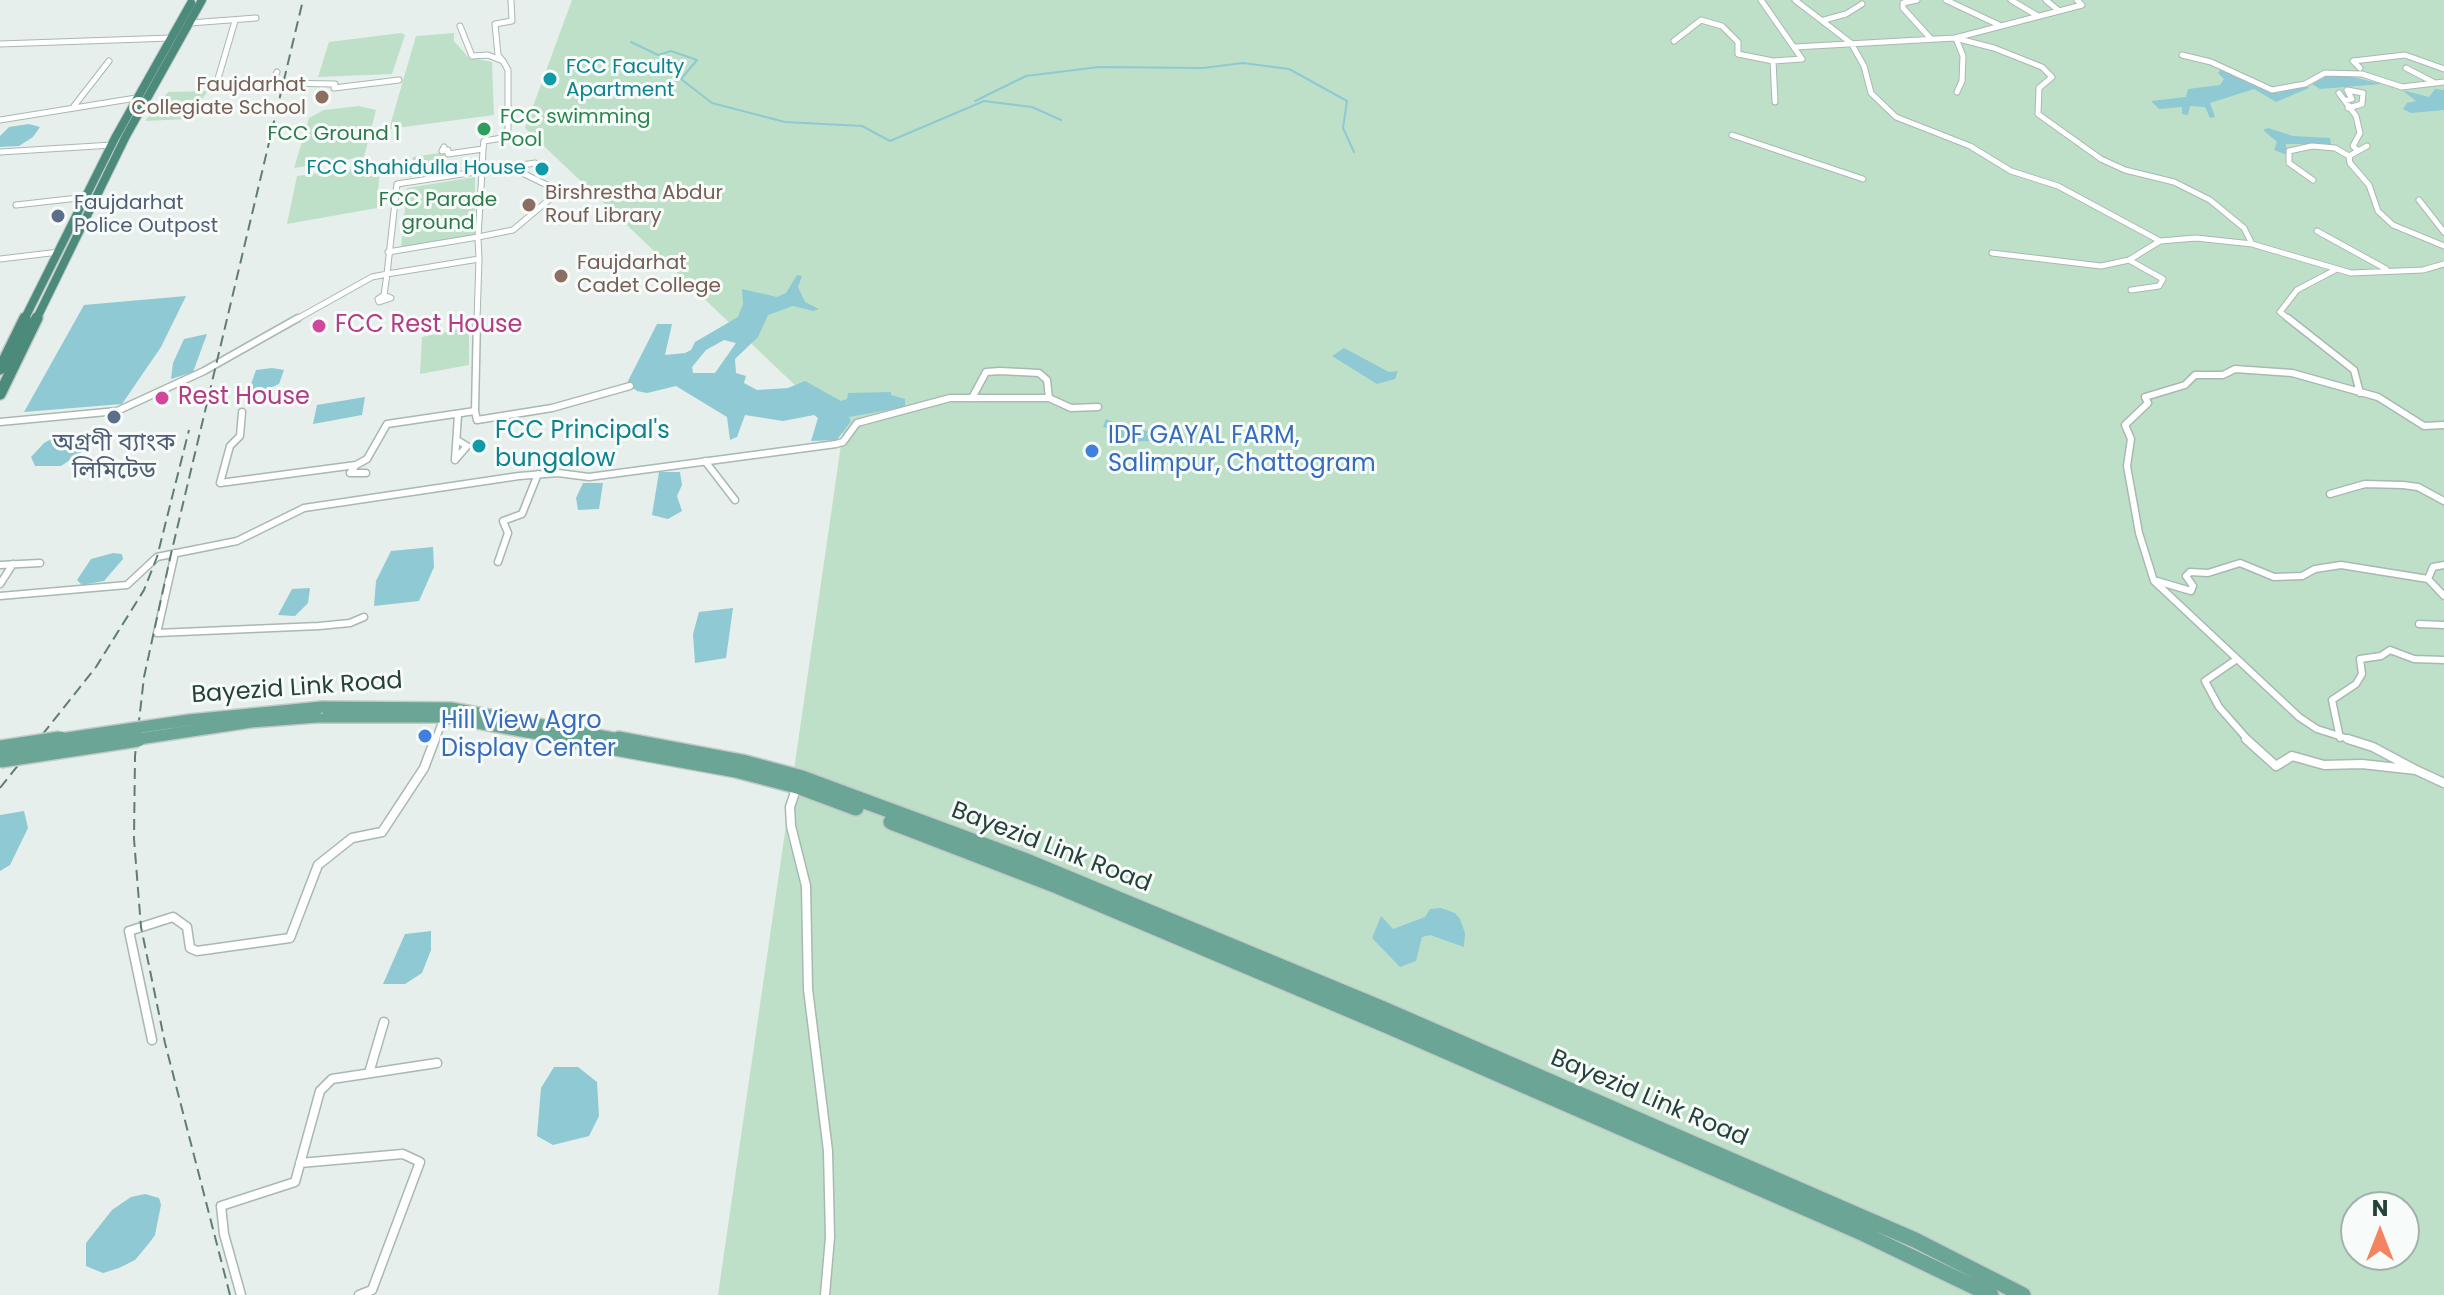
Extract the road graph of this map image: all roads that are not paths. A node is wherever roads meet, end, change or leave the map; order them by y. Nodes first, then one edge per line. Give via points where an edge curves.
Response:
1 (193, 0) edge
2 (202, 0) edge
3 (511, 0) edge
4 (1761, 0) edge
5 (1795, 0) edge
6 (1917, 0) edge
7 (1946, 0) edge
8 (2011, 0) edge
9 (2046, 0) edge
10 (2077, 0) edge
11 (1862, 4) dead end
12 (2059, 11) junction
13 (2038, 16) junction
14 (256, 18) dead end
15 (1823, 20) junction
16 (235, 21) junction
17 (190, 23) junction
18 (1999, 25) dead end
19 (460, 26) dead end
20 (171, 38) junction
21 (1931, 39) junction
22 (1956, 40) junction
23 (1674, 41) dead end
24 (1851, 43) junction
25 (0, 44) edge
26 (1795, 47) junction
27 (2182, 55) dead end
28 (109, 61) dead end
29 (503, 61) junction
30 (1773, 61) junction
31 (2360, 68) dead end
32 (2406, 68) dead end
33 (2444, 69) edge
34 (277, 72) dead end
35 (399, 80) dead end
36 (217, 82) dead end
37 (2444, 82) edge
38 (2435, 83) junction
39 (1957, 92) dead end
40 (2339, 93) dead end
41 (136, 98) junction
42 (2345, 100) junction
43 (1775, 102) dead end
44 (74, 106) junction
45 (2348, 108) junction
46 (0, 120) edge
47 (1732, 135) dead end
48 (112, 145) junction
49 (2367, 146) dead end
50 (444, 147) dead end
51 (483, 149) junction
52 (2357, 150) junction
53 (0, 152) edge
54 (2349, 156) junction
55 (535, 163) dead end
56 (510, 167) junction
57 (482, 171) junction
58 (1863, 179) dead end
59 (2313, 180) dead end
60 (87, 197) junction
61 (2419, 200) dead end
62 (16, 205) dead end
63 (2317, 231) dead end
64 (2444, 232) edge
65 (478, 237) junction
66 (2160, 241) junction
67 (2252, 244) junction
68 (2444, 246) edge
69 (59, 252) junction
70 (388, 252) junction
71 (1992, 253) dead end
72 (0, 259) edge
73 (479, 259) junction
74 (2129, 260) junction
75 (2444, 264) edge
76 (2335, 270) junction
77 (2388, 270) junction
78 (387, 274) junction
79 (2131, 290) dead end
80 (384, 295) dead end
81 (0, 369) edge
82 (630, 386) dead end
83 (2360, 393) junction
84 (0, 394) edge
85 (972, 398) junction
86 (1049, 398) junction
87 (1098, 407) dead end
88 (475, 411) junction
89 (242, 412) dead end
90 (458, 415) junction
91 (0, 422) edge
92 (2444, 425) edge
93 (457, 440) dead end
94 (705, 461) junction
95 (356, 465) junction
96 (366, 473) dead end
97 (538, 474) junction
98 (2330, 494) dead end
99 (735, 500) dead end
100 (2444, 501) edge
101 (175, 553) junction
102 (498, 562) dead end
103 (40, 563) dead end
104 (13, 564) junction
105 (0, 565) edge
106 (2444, 565) edge
107 (2428, 579) junction
108 (2154, 581) junction
109 (0, 584) edge
110 (0, 596) edge
111 (2444, 596) edge
112 (364, 617) dead end
113 (2419, 624) dead end
114 (2444, 625) edge
115 (2237, 659) junction
116 (2444, 660) edge
117 (319, 712) junction
118 (444, 717) junction
119 (2340, 738) junction
120 (0, 748) edge
121 (0, 760) edge
122 (2416, 770) junction
123 (2444, 783) edge
124 (797, 786) junction
125 (1026, 867) junction
126 (384, 1022) dead end
127 (152, 1040) dead end
128 (437, 1063) dead end
129 (369, 1073) junction
130 (300, 1163) junction
131 (1914, 1248) junction
132 (241, 1295) edge
133 (359, 1295) edge
134 (825, 1295) edge
135 (1991, 1295) edge
136 (2023, 1295) edge

1 - 20 highway
2 - 17 highway
3 - 29 street via 512,21 495,24
4 - 26 street
5 - 15 street
6 - 21 street via 1903,3 1903,8
7 - 18 street
8 - 13 street
9 - 12 street
10 - 12 street via 2082,5
11 - 15 street
12 - 13 street
13 - 22 street
14 - 16 street
15 - 24 street
16 - 17 street
16 - 36 street
17 - 84 highway via 126,136
19 - 29 street via 472,56
20 - 25 street
20 - 41 highway
21 - 22 street
21 - 24 street
22 - 39 street via 1963,56
22 - 67 street via 2042,67 2052,77 2039,88 2038,114 2101,159 2174,182 2210,200 2244,228
23 - 30 street via 1701,20 1722,26 1738,42 1738,54
24 - 26 street
24 - 66 street via 1871,93 1896,117 1970,146 2011,171 2058,186
26 - 30 street via 1802,59
27 - 38 street via 2272,90 2305,84 2325,73 2362,74 2402,87
28 - 44 street
29 - 51 street via 508,70 508,137 484,141
30 - 43 street
31 - 33 street via 2353,61 2405,55
32 - 38 street
34 - 35 street via 277,83 335,84 334,88
37 - 38 street
40 - 42 street
41 - 44 street
41 - 48 highway
42 - 45 street
42 - 45 street via 2352,99 2347,90 2363,93 2362,104
44 - 46 street
45 - 52 street via 2360,133 2353,146
47 - 58 street
48 - 53 street
48 - 60 highway
49 - 52 street
50 - 51 street via 448,154
51 - 57 street
52 - 54 street
54 - 59 street via 2335,148 2312,146 2289,151 2289,163
54 - 68 street via 2378,211 2393,225
55 - 56 street
56 - 57 street
56 - 65 street via 549,186 551,198 513,230
57 - 65 street
57 - 70 street via 397,184
60 - 62 street
60 - 69 highway
61 - 64 street
63 - 77 street
65 - 70 street
65 - 73 street
66 - 67 street via 2196,238
66 - 74 street
67 - 76 street
69 - 72 street
69 - 81 highway
70 - 78 street
71 - 74 street via 2101,266
73 - 78 street
73 - 88 street
74 - 79 street via 2163,279 2159,286
75 - 77 street
76 - 77 street
76 - 83 street via 2297,290 2280,312 2354,370
78 - 80 street
78 - 91 street via 372,277 204,371 117,411
82 - 88 street via 552,408 477,420
83 - 92 street via 2378,397 2424,426
83 - 108 street via 2292,373 2235,369 2223,375 2195,375 2185,385 2145,397 2148,403 2125,425 2131,439 2127,466
85 - 86 street
85 - 86 street via 986,372 1000,371 1039,373 1047,380
85 - 94 street via 950,398 861,421 836,444
86 - 87 street via 1071,408
88 - 90 street
89 - 95 street via 240,436 230,446 220,483
90 - 93 street
90 - 95 street via 387,424 367,459
94 - 97 street via 589,477
94 - 99 street
95 - 96 street via 349,475
97 - 101 street via 304,508 237,541
97 - 102 street via 522,514 503,521 508,533
98 - 100 street via 2365,484 2403,485
101 - 110 street via 157,557 117,588
101 - 112 street via 157,633 319,626
103 - 104 street
104 - 105 street
104 - 109 street
106 - 107 street via 2433,567
107 - 108 street via 2341,565 2274,577 2240,563 2208,573 2190,572 2186,576 2191,591
107 - 111 street
108 - 115 street
113 - 114 street
115 - 119 street via 2299,717
115 - 122 street via 2205,681 2219,707 2276,766 2292,756 2324,765
116 - 119 street via 2414,659 2390,650 2360,659 2362,674 2356,684 2332,700
117 - 118 main road, Bayezid Link Road
117 - 120 main road, Bayezid Link Road, bridge via 189,720
117 - 121 main road, Bayezid Link Road, bridge
117 - 125 main road, Bayezid Link Road via 451,708 742,762 802,778
118 - 124 main road, Bayezid Link Road via 736,770
118 - 127 street via 424,768 382,832 352,838 318,865 290,938 197,951 190,948 187,927 173,917 129,931
119 - 122 street via 2373,747
122 - 123 street
124 - 125 main road, Bayezid Link Road
124 - 134 street via 791,826 806,886 808,989 828,1151
125 - 131 main road, Bayezid Link Road via 1057,886 1864,1234
125 - 131 main road, Bayezid Link Road via 1050,871 1381,1008 1860,1216
126 - 129 street
128 - 129 street
129 - 130 street via 332,1079 320,1091
130 - 132 street via 295,1182 221,1206
130 - 133 street via 403,1154 420,1162 372,1290
131 - 135 main road, Bayezid Link Road
131 - 136 main road, Bayezid Link Road

